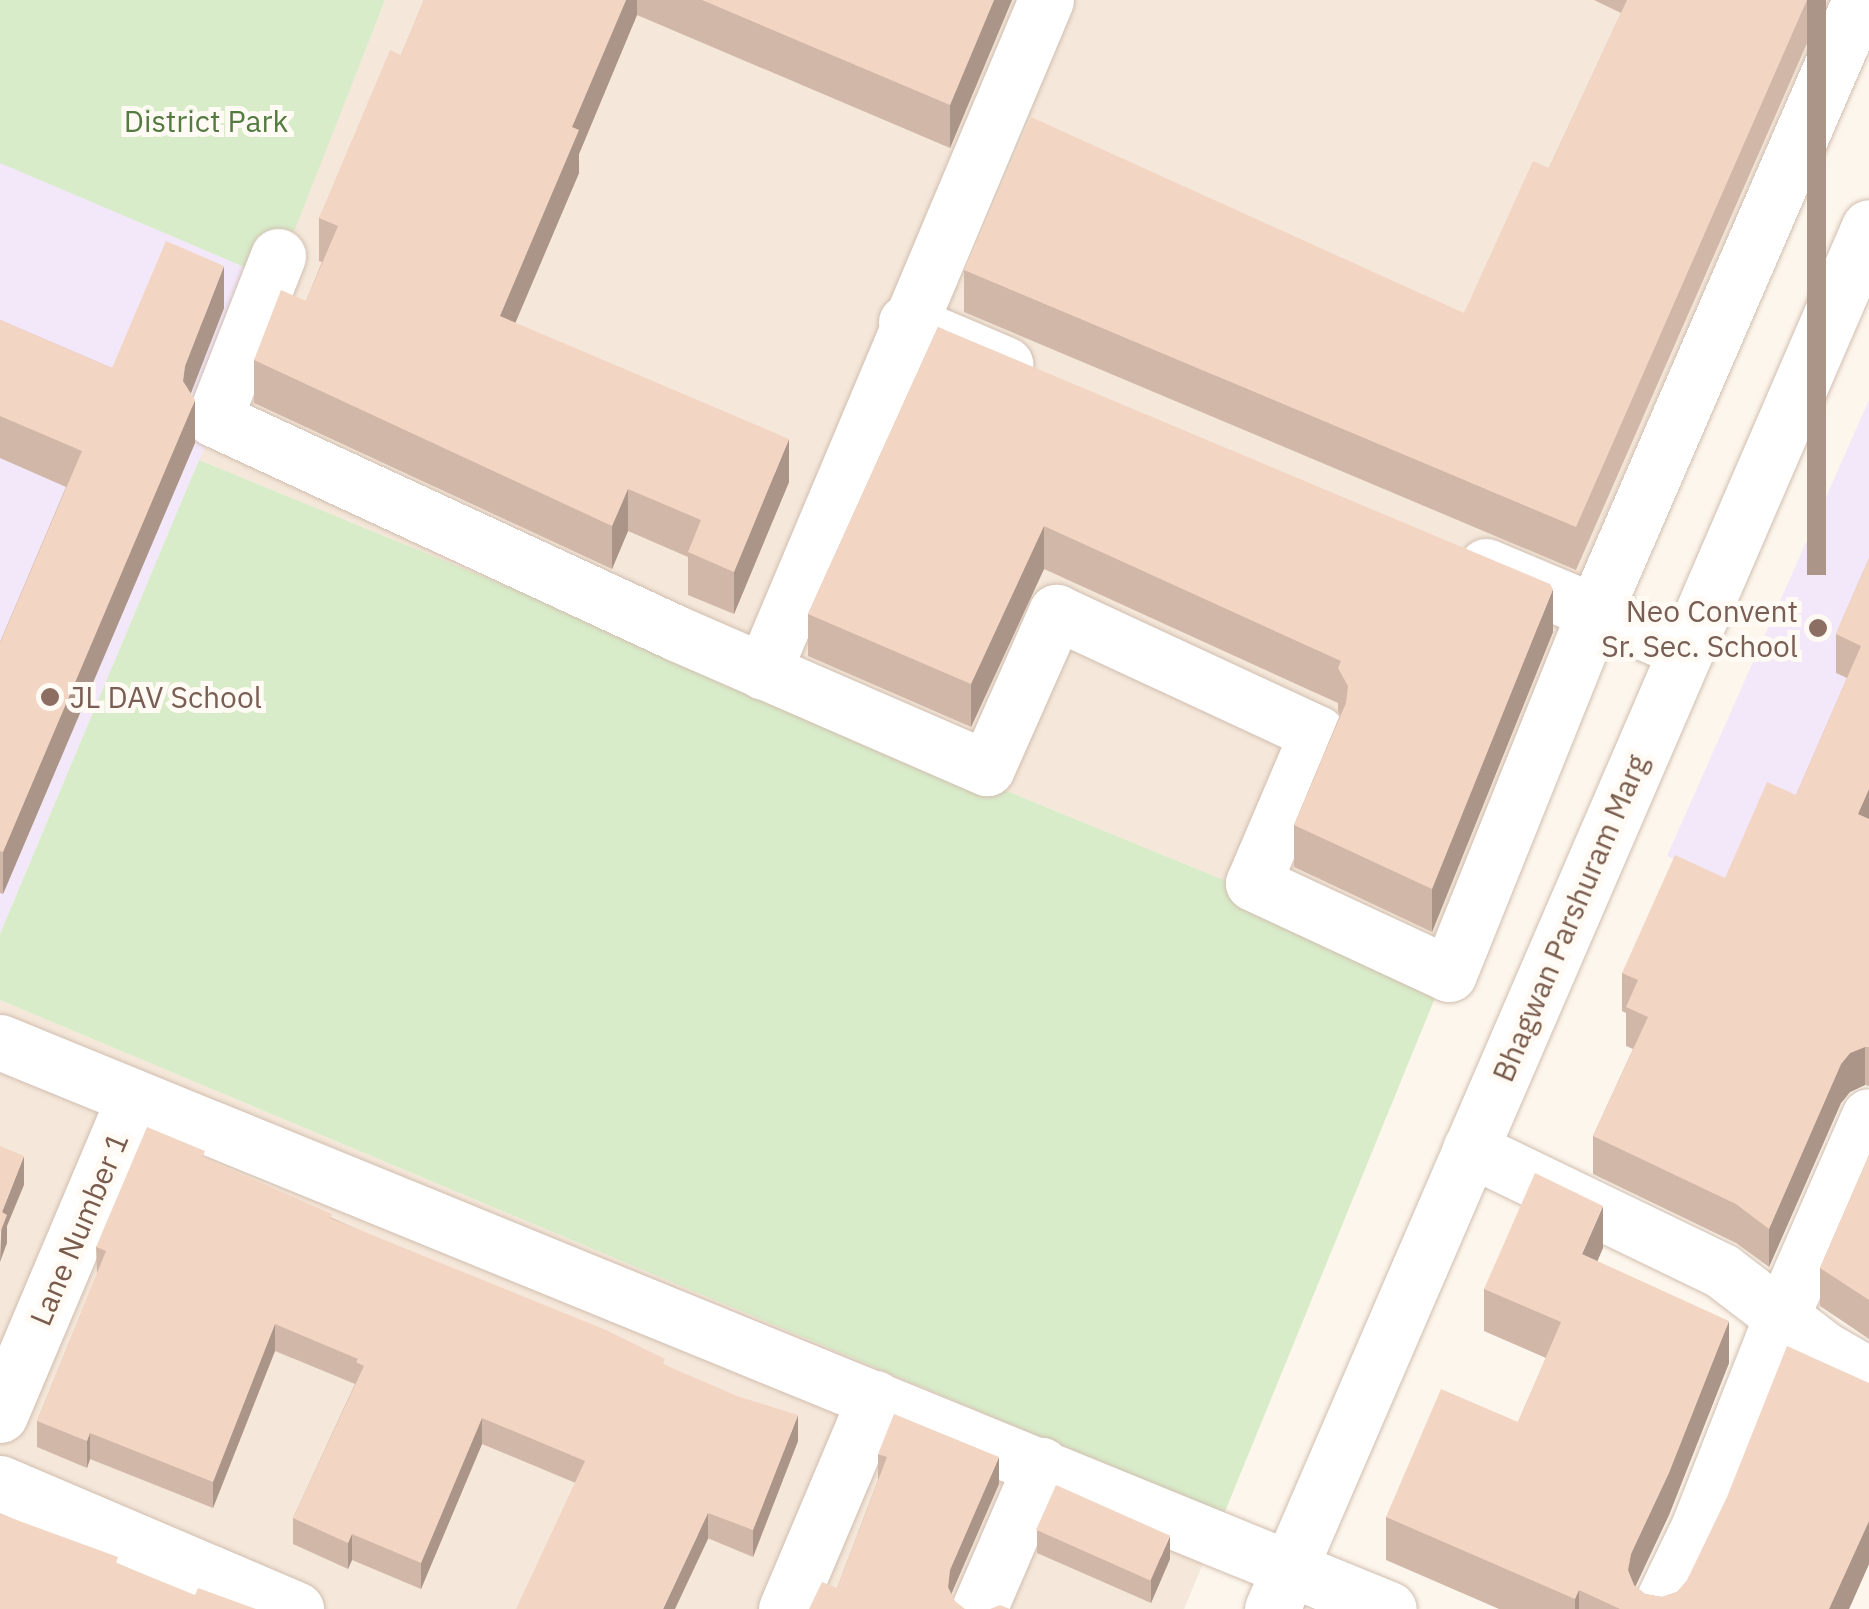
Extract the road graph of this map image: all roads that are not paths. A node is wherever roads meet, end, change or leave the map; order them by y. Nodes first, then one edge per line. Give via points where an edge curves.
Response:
1 (1046, 0) edge
2 (1860, 0) edge
3 (1869, 227) edge
4 (278, 256) dead end
5 (906, 322) junction
6 (1051, 383) edge
7 (1432, 543) edge
8 (1594, 611) junction
9 (1686, 650) junction
10 (763, 672) junction
11 (1450, 974) junction
12 (1531, 1008) junction
13 (0, 1042) edge
14 (134, 1098) junction
15 (1869, 1116) edge
16 (1470, 1149) junction
17 (1782, 1315) junction
18 (1869, 1375) edge
19 (876, 1398) junction
20 (0, 1415) edge
21 (1042, 1465) junction
22 (0, 1483) edge
23 (1281, 1587) edge
24 (296, 1609) edge
25 (786, 1609) edge
26 (979, 1609) edge
27 (1388, 1609) edge
28 (1659, 1609) edge

1 - 5 street
2 - 8 street
3 - 9 street, Bhagwan Parshuram Marg
4 - 10 street via 214,419
5 - 6 street
5 - 10 street
7 - 8 street
8 - 9 street
8 - 11 street
9 - 12 street, Bhagwan Parshuram Marg
10 - 11 street via 987,768 1056,612 1316,732 1253,882
11 - 12 street
12 - 16 street, Bhagwan Parshuram Marg
13 - 14 street
14 - 19 street
14 - 20 street, Lane Number 1
15 - 17 street
16 - 17 street via 1722,1271
16 - 23 street, Bhagwan Parshuram Marg
17 - 18 street
17 - 28 street
19 - 21 street
19 - 25 street
21 - 23 street
21 - 26 street
22 - 24 street
23 - 27 street

